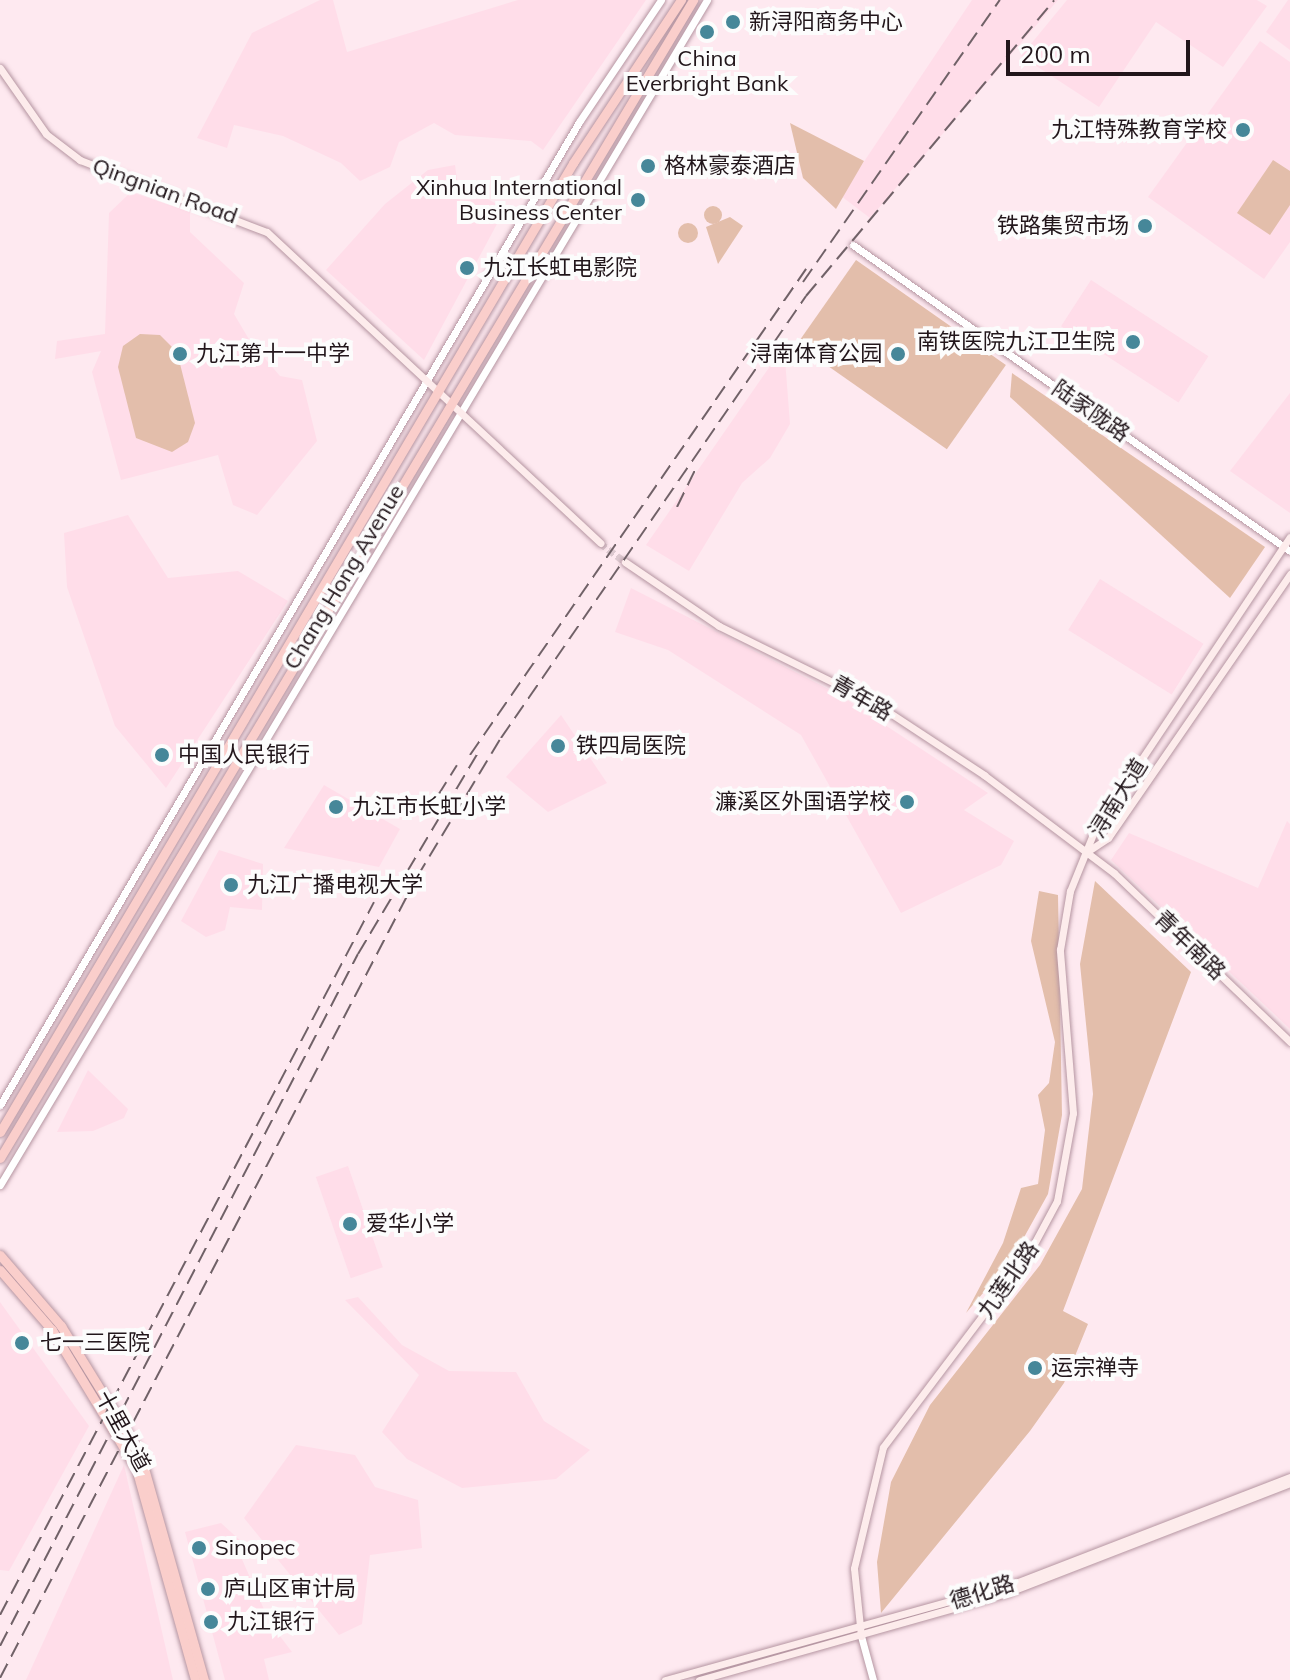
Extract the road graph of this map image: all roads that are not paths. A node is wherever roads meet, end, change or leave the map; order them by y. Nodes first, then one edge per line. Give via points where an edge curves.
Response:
1 (661, 0) edge
2 (681, 0) edge
3 (693, 0) edge
4 (707, 0) edge
5 (0, 68) edge
6 (853, 245) dead end
7 (427, 381) junction
8 (440, 393) junction
9 (448, 401) junction
10 (458, 410) junction
11 (1290, 537) edge
12 (600, 543) tunnel mouth
13 (1287, 548) edge
14 (625, 562) tunnel mouth
15 (1290, 574) edge
16 (1086, 852) junction
17 (1290, 1042) edge
18 (0, 1105) edge
19 (0, 1132) edge
20 (0, 1158) edge
21 (0, 1185) edge
22 (0, 1255) edge
23 (0, 1270) edge
24 (1290, 1477) edge
25 (1290, 1483) edge
26 (860, 1632) junction
27 (195, 1680) edge
28 (204, 1680) edge
29 (665, 1680) edge
30 (699, 1680) edge
31 (873, 1680) edge

1 - 7 street via 579,122
2 - 8 highway, Chang Hong Avenue via 573,163
3 - 9 highway, Chang Hong Avenue
4 - 10 street
5 - 7 main road, Qingnian Road via 46,134 80,160 267,232
6 - 13 street, 陆家陇路
7 - 8 main road, Qingnian Road
7 - 18 street
8 - 9 main road, Qingnian Road
8 - 19 highway, Chang Hong Avenue
9 - 10 main road
9 - 20 highway, Chang Hong Avenue
10 - 12 main road
10 - 21 street
11 - 13 main road, 浔南大道
13 - 16 main road, 浔南大道 via 1095,829
14 - 16 main road, 青年路 via 719,626 875,703
15 - 16 main road, 浔南大道 via 1108,838
16 - 17 main road, 青年南路
16 - 26 main road, 九莲北路 via 1060,931 1073,1113 1057,1201 1028,1255 883,1447 854,1568
22 - 28 highway, 十里大道 via 61,1326 140,1454
23 - 27 highway, 十里大道 via 52,1330 136,1468
24 - 26 main road, 德化路 via 1018,1582
25 - 26 main road, 德化路 via 1009,1592
26 - 29 main road, 德化路
26 - 30 main road, 德化路
26 - 31 street, 九莲北路

